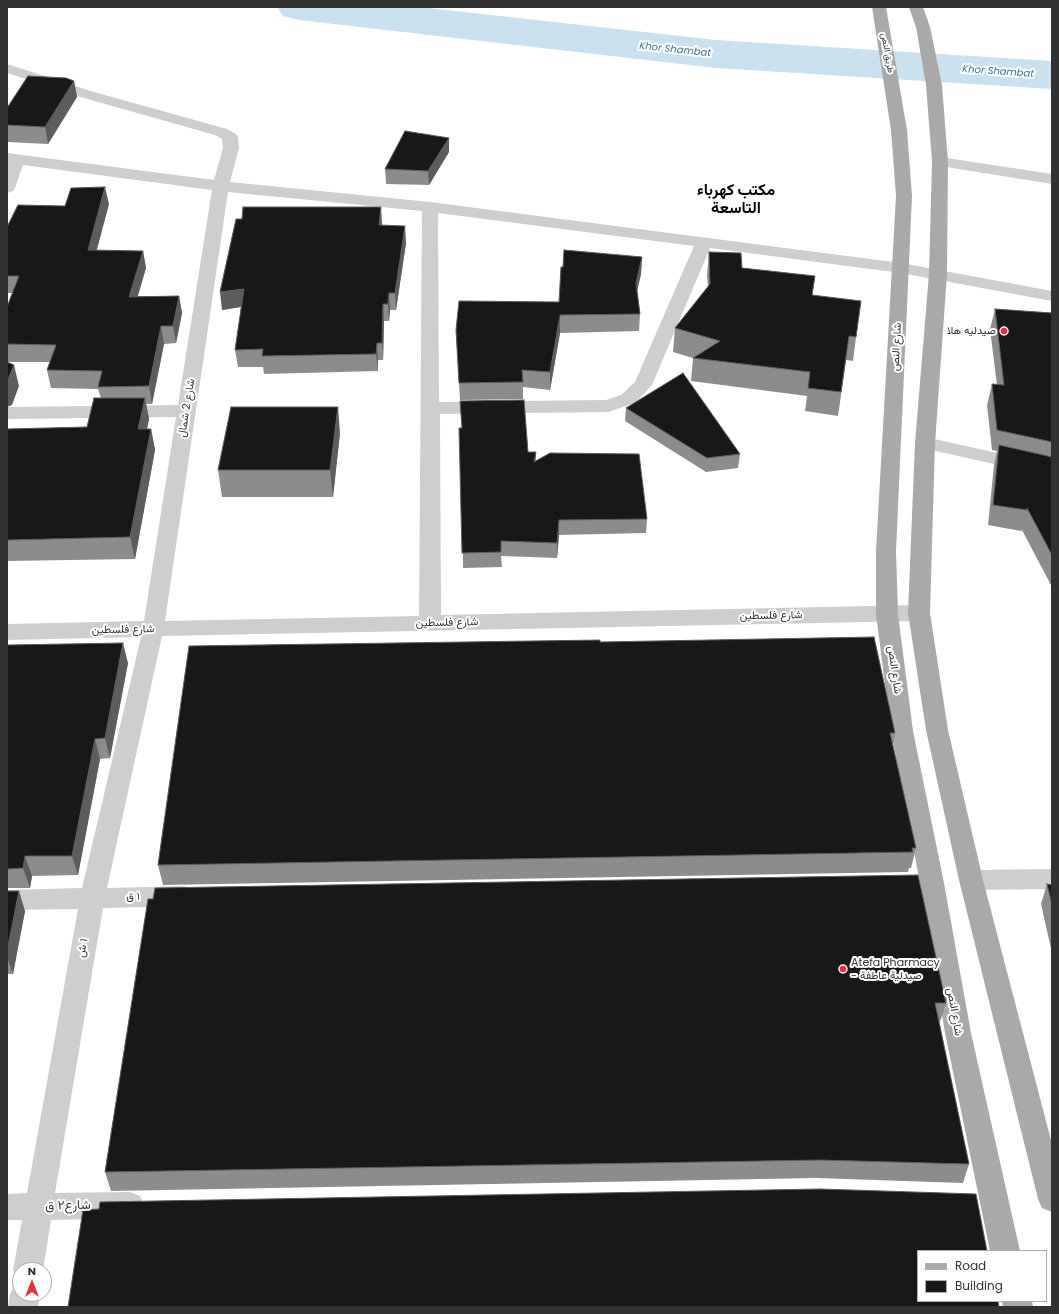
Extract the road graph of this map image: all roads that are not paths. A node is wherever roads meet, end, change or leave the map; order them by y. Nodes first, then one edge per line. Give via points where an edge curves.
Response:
1 (879, 7) edge
2 (916, 7) edge
3 (7, 68) edge
4 (891, 80) joint
5 (12, 159) edge
6 (940, 162) junction
7 (1052, 179) edge
8 (221, 186) junction
9 (7, 188) edge
10 (430, 207) junction
11 (704, 243) junction
12 (901, 268) junction
13 (938, 274) junction
14 (1052, 296) edge
15 (430, 408) junction
16 (186, 411) junction
17 (7, 413) edge
18 (925, 443) junction
19 (1052, 471) edge
20 (919, 613) junction
21 (887, 614) junction
22 (430, 623) junction
23 (153, 630) junction
24 (7, 632) edge
25 (1052, 879) edge
26 (971, 880) junction
27 (210, 896) edge
28 (92, 897) junction
29 (7, 900) edge
30 (1052, 1199) edge
31 (157, 1204) edge
32 (38, 1206) junction
33 (7, 1207) edge
34 (1005, 1250) edge
35 (29, 1262) edge

1 - 4 main road, طريق النص
2 - 6 main road via 923,27 933,80
3 - 8 street, شارع 2 شمال via 89,96 221,132 230,137 231,148
4 - 12 main road, شارع النص via 899,130 904,196
5 - 8 street
5 - 9 street
6 - 7 street
6 - 13 main road
8 - 10 street
8 - 16 street, شارع 2 شمال
10 - 11 street
10 - 15 street
11 - 12 street
11 - 15 street via 643,385 628,399 608,406
12 - 13 street
12 - 21 main road, شارع النص via 886,552
13 - 14 street
13 - 18 main road
15 - 22 street
16 - 17 street
16 - 23 street, شارع 2 شمال
18 - 19 street
18 - 20 main road
20 - 21 street, شارع فلسطين
20 - 26 main road via 937,730
21 - 22 street, شارع فلسطين
21 - 34 main road, شارع النص via 920,884 958,1033 981,1198
22 - 23 street, شارع فلسطين
23 - 24 street, شارع فلسطين
23 - 28 street, ١ ش
25 - 26 street
26 - 30 main road
27 - 28 street, ١ ق
28 - 29 street, ١ ق
28 - 32 street, ١ ش
31 - 32 street, شارع٢ ق
32 - 33 street, شارع٢ ق
32 - 35 street, ١ ش

